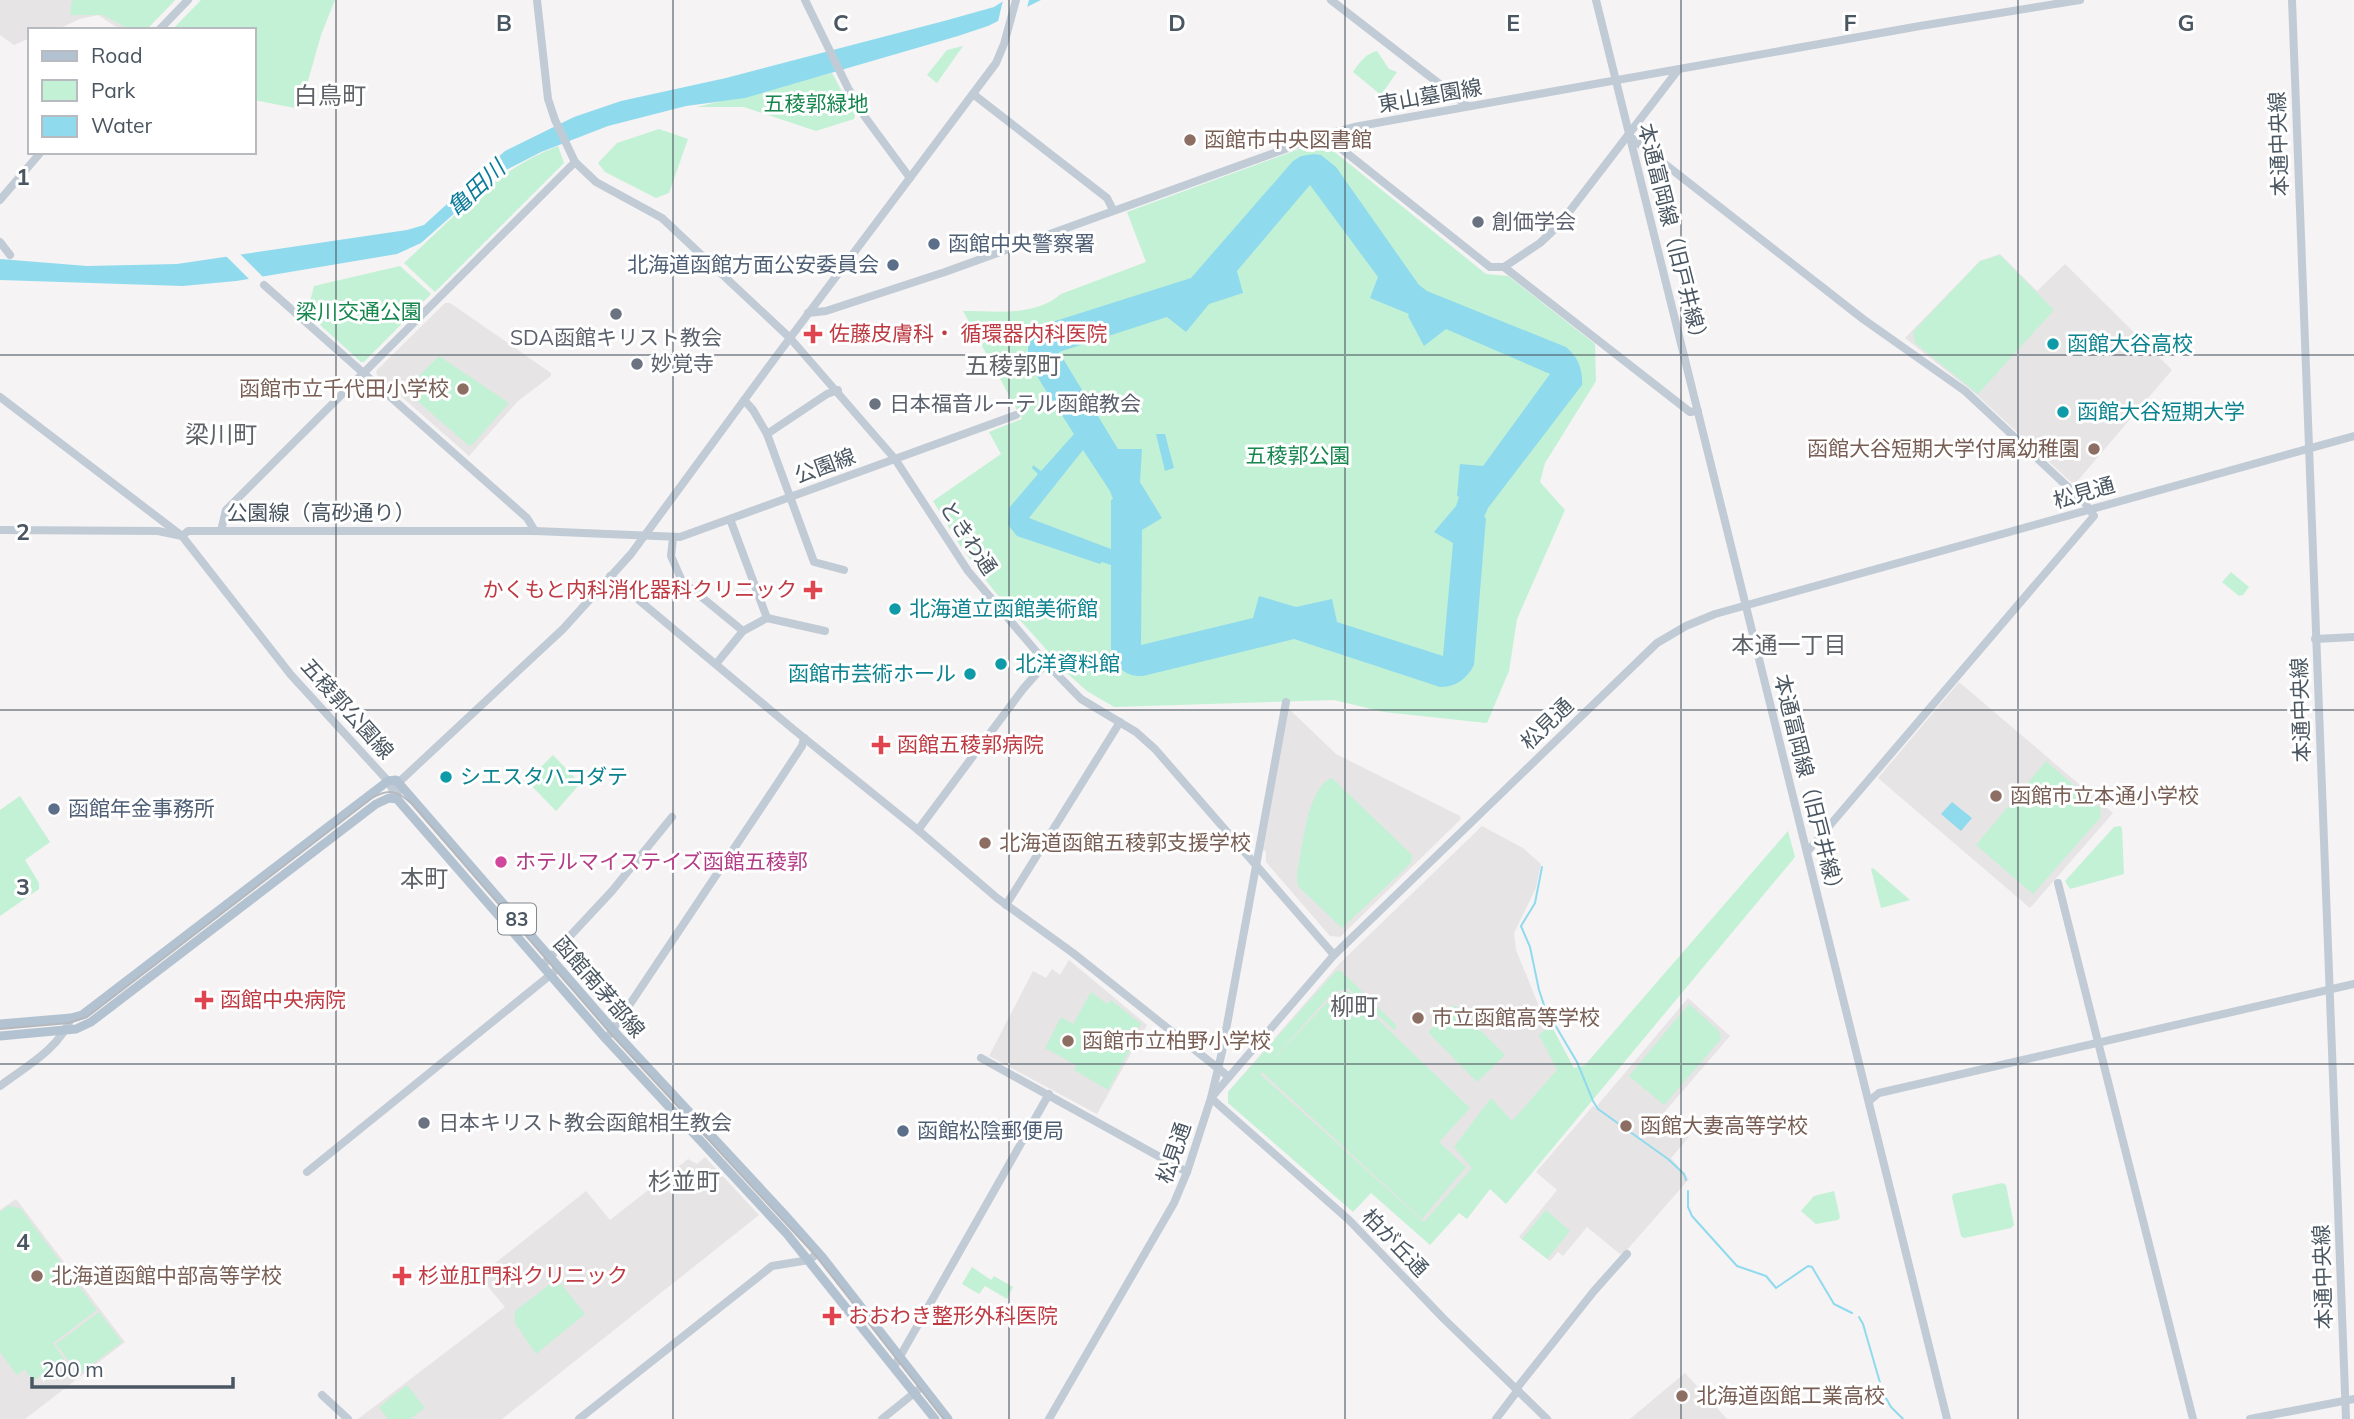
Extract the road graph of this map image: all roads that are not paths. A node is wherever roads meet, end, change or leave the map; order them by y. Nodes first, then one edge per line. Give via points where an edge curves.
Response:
1 (188, 0) edge
2 (537, 0) edge
3 (805, 0) edge
4 (1016, 0) edge
5 (1331, 0) edge
6 (1596, 0) edge
7 (2080, 0) edge
8 (2292, 0) edge
9 (161, 28) edge
10 (1678, 70) junction
11 (1617, 80) junction
12 (973, 94) junction
13 (1468, 106) junction
14 (1324, 135) junction
15 (1629, 136) junction
16 (39, 154) edge
17 (575, 162) junction
18 (910, 178) junction
19 (0, 200) edge
20 (1112, 210) junction
21 (0, 242) edge
22 (10, 255) dead end
23 (1504, 267) junction
24 (264, 285) dead end
25 (808, 313) junction
26 (790, 338) junction
27 (363, 373) junction
28 (838, 390) junction
29 (0, 397) edge
30 (744, 400) junction
31 (1698, 411) junction
32 (1016, 415) dead end
33 (767, 434) junction
34 (2354, 436) edge
35 (2310, 447) junction
36 (895, 459) junction
37 (789, 497) junction
38 (2090, 510) junction
39 (730, 519) junction
40 (0, 530) edge
41 (220, 531) junction
42 (535, 531) junction
43 (645, 534) junction
44 (181, 536) junction
45 (673, 538) junction
46 (844, 570) dead end
47 (610, 576) junction
48 (1746, 605) junction
49 (767, 618) junction
50 (825, 631) dead end
51 (743, 632) junction
52 (2354, 637) edge
53 (2315, 639) junction
54 (1046, 663) junction
55 (716, 664) junction
56 (1286, 702) dead end
57 (1120, 722) junction
58 (804, 738) junction
59 (388, 781) junction
60 (399, 782) junction
61 (397, 799) junction
62 (672, 817) dead end
63 (918, 830) junction
64 (1807, 852) junction
65 (1256, 866) junction
66 (2058, 883) dead end
67 (1006, 905) junction
68 (1334, 955) junction
69 (550, 958) junction
70 (542, 966) junction
71 (559, 968) junction
72 (550, 975) junction
73 (2354, 984) edge
74 (2329, 990) junction
75 (71, 1018) junction
76 (0, 1024) edge
77 (64, 1031) junction
78 (614, 1031) junction
79 (0, 1036) edge
80 (606, 1039) junction
81 (2099, 1042) junction
82 (981, 1058) dead end
83 (1218, 1069) junction
84 (1229, 1077) junction
85 (0, 1086) edge
86 (1049, 1094) junction
87 (1211, 1098) junction
88 (1869, 1101) junction
89 (307, 1172) dead end
90 (1187, 1172) junction
91 (818, 1253) junction
92 (1627, 1254) dead end
93 (809, 1260) junction
94 (900, 1357) junction
95 (894, 1367) junction
96 (923, 1386) junction
97 (1518, 1389) junction
98 (914, 1393) junction
99 (322, 1395) dead end
100 (2349, 1400) edge
101 (348, 1419) edge
102 (579, 1419) edge
103 (882, 1419) edge
104 (935, 1419) edge
105 (948, 1419) edge
106 (1049, 1419) edge
107 (1496, 1419) edge
108 (1547, 1419) edge
109 (1947, 1419) edge
110 (2193, 1419) edge
111 (2250, 1419) edge
112 (2346, 1419) edge

1 - 9 street
2 - 17 street, ときわ通 via 548,99
3 - 18 street via 865,117
4 - 12 street, 五稜郭公園線 via 996,63
5 - 13 street
6 - 11 street, 本通富岡線（旧戸井線）
7 - 10 street, 東山墓園線
8 - 35 street, 本通中央線
10 - 11 street, 東山墓園線
10 - 15 street
11 - 13 street, 東山墓園線
11 - 15 street, 本通富岡線（旧戸井線）
12 - 18 street, 五稜郭公園線
12 - 20 street via 1107,198
13 - 14 street, 東山墓園線
14 - 20 street, 東山墓園線
14 - 23 street via 1490,267
15 - 23 street via 1553,231
15 - 31 street, 本通富岡線（旧戸井線）
15 - 38 street via 1863,319 1965,391
16 - 19 street
17 - 26 street, ときわ通 via 596,182 662,218
17 - 27 street
18 - 25 street, 五稜郭公園線
20 - 25 street, 東山墓園線 via 945,272 827,311
21 - 22 street
23 - 31 street via 1690,412
24 - 27 street
25 - 26 street, 五稜郭公園線
26 - 28 street, ときわ通
26 - 30 street, 五稜郭公園線
27 - 41 street via 226,510
27 - 42 street via 527,518
28 - 33 street
28 - 36 street, ときわ通
29 - 44 street, 五稜郭公園線
30 - 33 street
30 - 43 street, 五稜郭公園線
31 - 48 street, 本通富岡線（旧戸井線）
32 - 36 street, 公園線
33 - 37 street
34 - 35 street, 松見通
35 - 38 street, 松見通
35 - 53 street, 本通中央線
36 - 37 street, 公園線
36 - 54 street, ときわ通 via 968,571
37 - 39 street, 公園線
37 - 46 street via 814,562
38 - 48 street, 松見通
38 - 64 street via 2094,516
39 - 45 street, 公園線
39 - 49 street
40 - 44 street, 公園線（高砂通り） via 158,531
41 - 42 street, 公園線（高砂通り）
41 - 44 street, 公園線（高砂通り） via 188,531
42 - 43 street, 公園線（高砂通り）
43 - 45 street, 公園線
43 - 47 street, 五稜郭公園線
44 - 59 street, 五稜郭公園線 via 291,675
45 - 51 street via 671,556 682,581
47 - 55 street
47 - 60 street, 五稜郭公園線 via 563,629
48 - 64 street, 本通富岡線（旧戸井線）
48 - 68 street, 松見通 via 1686,625 1641,656
49 - 50 street
49 - 51 street
51 - 55 street
52 - 53 street
53 - 74 street, 本通中央線
54 - 57 street, ときわ通 via 1081,699
54 - 63 street
55 - 58 street
56 - 65 street
57 - 65 street, ときわ通 via 1155,749
57 - 67 street
58 - 63 street
58 - 78 street
59 - 60 main road
59 - 61 street, 五稜郭公園線
59 - 75 main road via 86,1012
60 - 61 street, 五稜郭公園線
60 - 69 main road, 函館南茅部線 / 83
61 - 70 main road, 函館南茅部線 / 83
61 - 77 main road via 376,804 91,1022
62 - 69 street
63 - 67 street
64 - 88 street, 本通富岡線（旧戸井線）
65 - 68 street, ときわ通
65 - 83 street
66 - 81 street
67 - 83 street
68 - 84 street, 松見通
69 - 70 street
69 - 71 main road, 函館南茅部線 / 83
70 - 72 main road, 函館南茅部線 / 83
71 - 72 street
71 - 78 main road, 函館南茅部線 / 83
72 - 80 main road, 函館南茅部線 / 83
72 - 89 street
73 - 74 street
74 - 81 street
74 - 100 street, 本通中央線
75 - 76 main road
75 - 77 street
77 - 79 main road
77 - 85 street via 47,1051
78 - 80 street
78 - 91 main road, 函館南茅部線 / 83
80 - 93 main road, 函館南茅部線 / 83
81 - 88 street via 1879,1093
81 - 110 street
82 - 86 street
83 - 84 street
83 - 87 street
84 - 87 street, 松見通
86 - 90 street
86 - 94 street
87 - 90 street, 松見通
87 - 97 street, 柏が丘通 via 1349,1220
88 - 109 street, 本通富岡線（旧戸井線）
90 - 106 street, 松見通 via 1174,1203
91 - 93 street
91 - 94 main road, 函館南茅部線 / 83
92 - 97 street
93 - 95 main road, 函館南茅部線 / 83
93 - 102 street via 772,1266
94 - 95 street
94 - 96 main road, 函館南茅部線 / 83
95 - 98 main road, 函館南茅部線 / 83
96 - 98 street
96 - 105 main road, 函館南茅部線 / 83
97 - 107 street
97 - 108 street, 柏が丘通
98 - 103 street
98 - 104 main road, 函館南茅部線 / 83
99 - 101 street
100 - 111 street
100 - 112 street, 本通中央線

